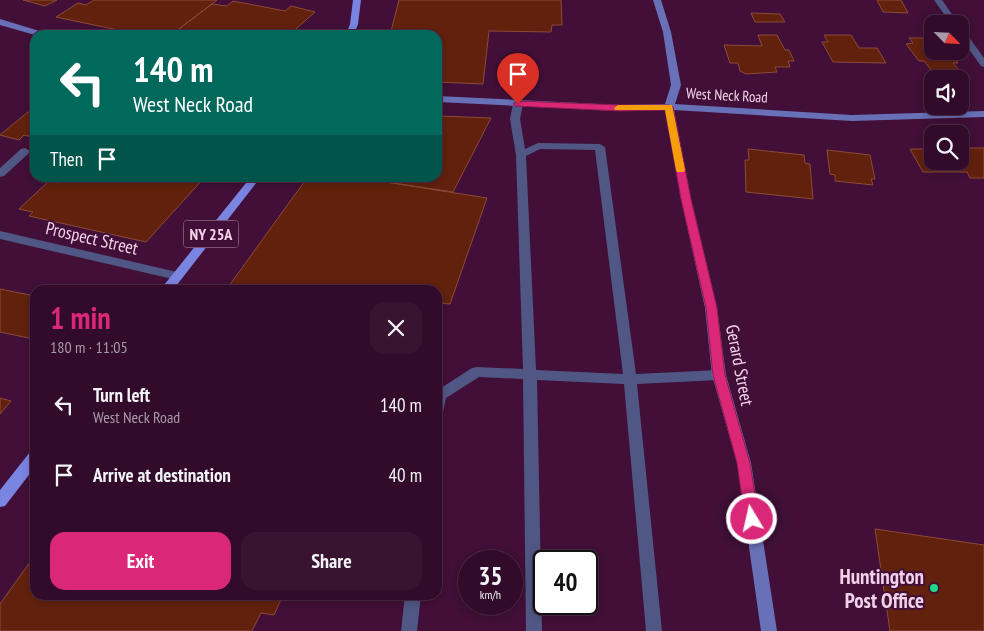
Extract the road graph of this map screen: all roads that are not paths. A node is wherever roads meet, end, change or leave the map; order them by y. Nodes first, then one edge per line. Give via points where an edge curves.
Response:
1 (357, 0) edge
2 (658, 0) edge
3 (938, 0) edge
4 (949, 15) edge
5 (0, 22) edge
6 (352, 30) edge
7 (30, 31) edge
8 (969, 43) edge
9 (984, 64) edge
10 (442, 99) edge
11 (518, 104) junction
12 (669, 107) junction
13 (984, 114) edge
14 (25, 151) dead end
15 (521, 155) junction
16 (0, 174) edge
17 (252, 182) edge
18 (0, 234) edge
19 (177, 276) junction
20 (170, 285) edge
21 (530, 374) junction
22 (719, 375) junction
23 (630, 378) junction
24 (442, 393) edge
25 (30, 462) edge
26 (0, 501) edge
27 (412, 600) edge
28 (409, 631) edge
29 (534, 631) edge
30 (654, 631) edge
31 (769, 631) edge

1 - 6 main road
2 - 12 street via 676,85
3 - 4 street
5 - 7 street
8 - 9 street
10 - 11 street, West Neck Road
11 - 12 street, West Neck Road
11 - 15 street via 515,119
12 - 13 street, West Neck Road via 852,118
12 - 22 street, Gerard Street via 711,308
14 - 16 street
15 - 21 street
15 - 23 street via 538,146 600,147
17 - 19 main road, NY 25A
18 - 19 street, Prospect Street
19 - 20 main road, NY 25A
21 - 23 street
21 - 24 street via 477,372
21 - 29 street
22 - 23 street
22 - 31 street, Gerard Street via 744,463
23 - 30 street
25 - 26 main road
27 - 28 street

